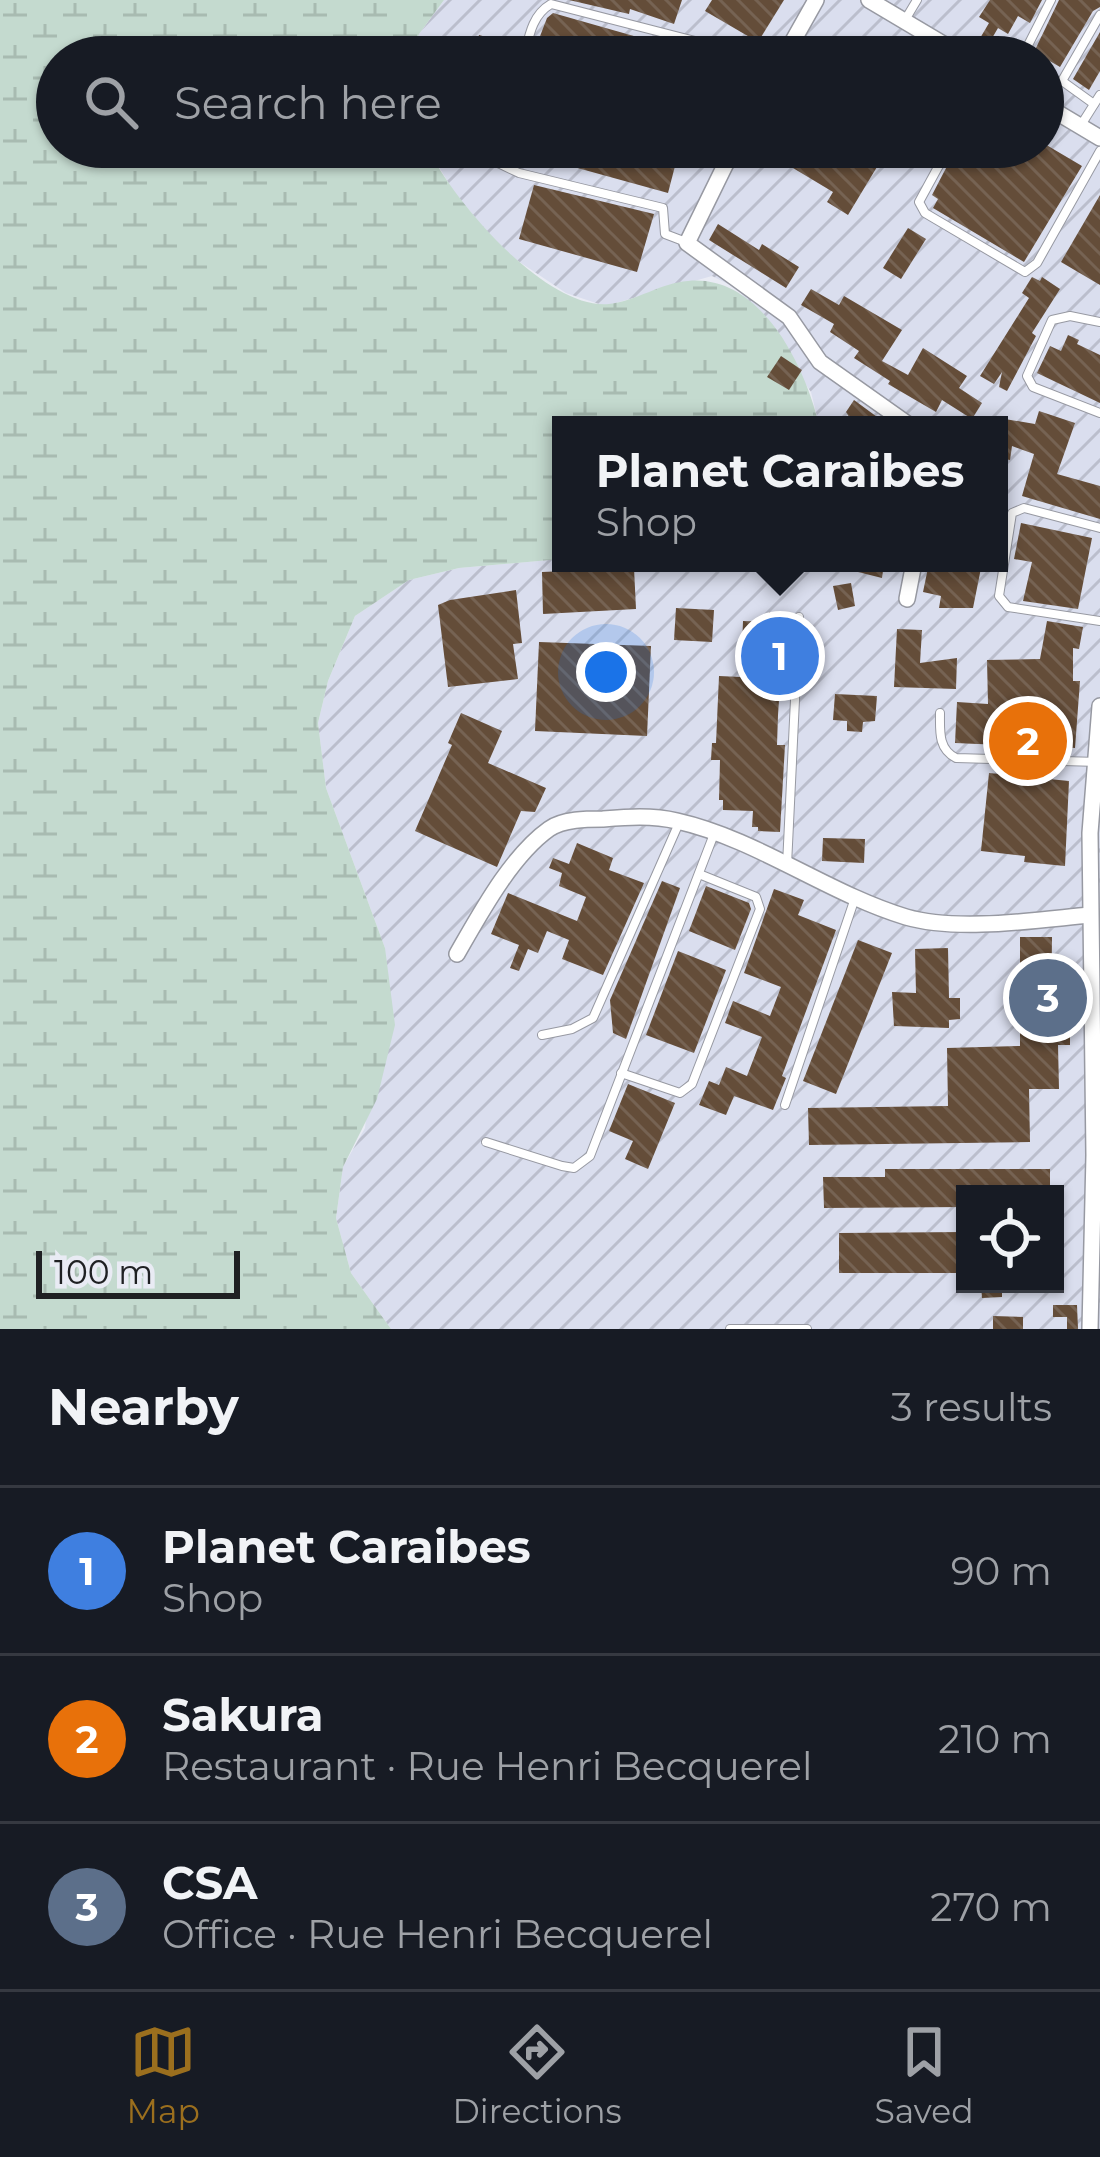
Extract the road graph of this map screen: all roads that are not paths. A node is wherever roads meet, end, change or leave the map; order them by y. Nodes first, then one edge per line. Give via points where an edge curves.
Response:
1 (817, 0) edge
2 (869, 0) edge
3 (917, 0) edge
4 (1051, 0) edge
5 (1100, 15) edge
6 (904, 21) junction
7 (529, 36) edge
8 (677, 36) edge
9 (796, 36) edge
10 (929, 36) edge
11 (1033, 36) edge
12 (1064, 78) edge
13 (1064, 82) edge
14 (1097, 99) edge
15 (1064, 117) edge
16 (1081, 127) junction
17 (1100, 138) edge
18 (1100, 151) edge
19 (507, 168) edge
20 (724, 168) edge
21 (938, 168) edge
22 (687, 243) junction
23 (1100, 322) edge
24 (1100, 413) edge
25 (896, 416) edge
26 (1100, 527) edge
27 (1008, 539) edge
28 (912, 572) edge
29 (1003, 572) edge
30 (907, 599) dead end
31 (799, 616) dead end
32 (1100, 621) edge
33 (1100, 706) edge
34 (940, 713) dead end
35 (1098, 732) edge
36 (1097, 762) edge
37 (680, 822) junction
38 (715, 832) junction
39 (1095, 833) edge
40 (787, 866) junction
41 (699, 874) junction
42 (1095, 888) edge
43 (855, 897) junction
44 (1090, 914) junction
45 (457, 954) dead end
46 (1095, 964) edge
47 (542, 1035) dead end
48 (1096, 1050) edge
49 (621, 1073) junction
50 (785, 1105) dead end
51 (486, 1142) dead end
52 (730, 1329) edge
53 (807, 1329) edge
54 (1090, 1329) edge

1 - 9 street
2 - 6 street
3 - 6 lane
4 - 11 lane
5 - 12 lane
6 - 10 street
7 - 8 lane via 551,4
13 - 14 lane
14 - 16 lane
15 - 16 street
16 - 17 street
18 - 21 lane via 1025,272 926,213 919,202
19 - 22 lane via 663,208 665,234
20 - 22 street
22 - 25 street via 789,316 820,362
23 - 24 lane via 1052,320 1027,376 1033,387
26 - 27 lane via 1024,508 1012,513
28 - 30 street
29 - 32 lane via 999,596 1008,608
31 - 40 lane
33 - 35 street
34 - 36 lane via 940,740 956,758
35 - 36 street
36 - 39 street
37 - 38 street
37 - 45 street via 638,817 552,826 491,895
37 - 47 lane via 592,1018
38 - 40 street
38 - 41 lane
39 - 42 street
40 - 43 street
41 - 49 lane
41 - 49 lane via 756,897 760,909 701,1062 680,1094
42 - 44 street
43 - 44 street via 910,918 969,923
43 - 50 lane
44 - 46 street
46 - 48 street
48 - 54 street
49 - 51 lane via 590,1156 574,1168
52 - 53 lane

